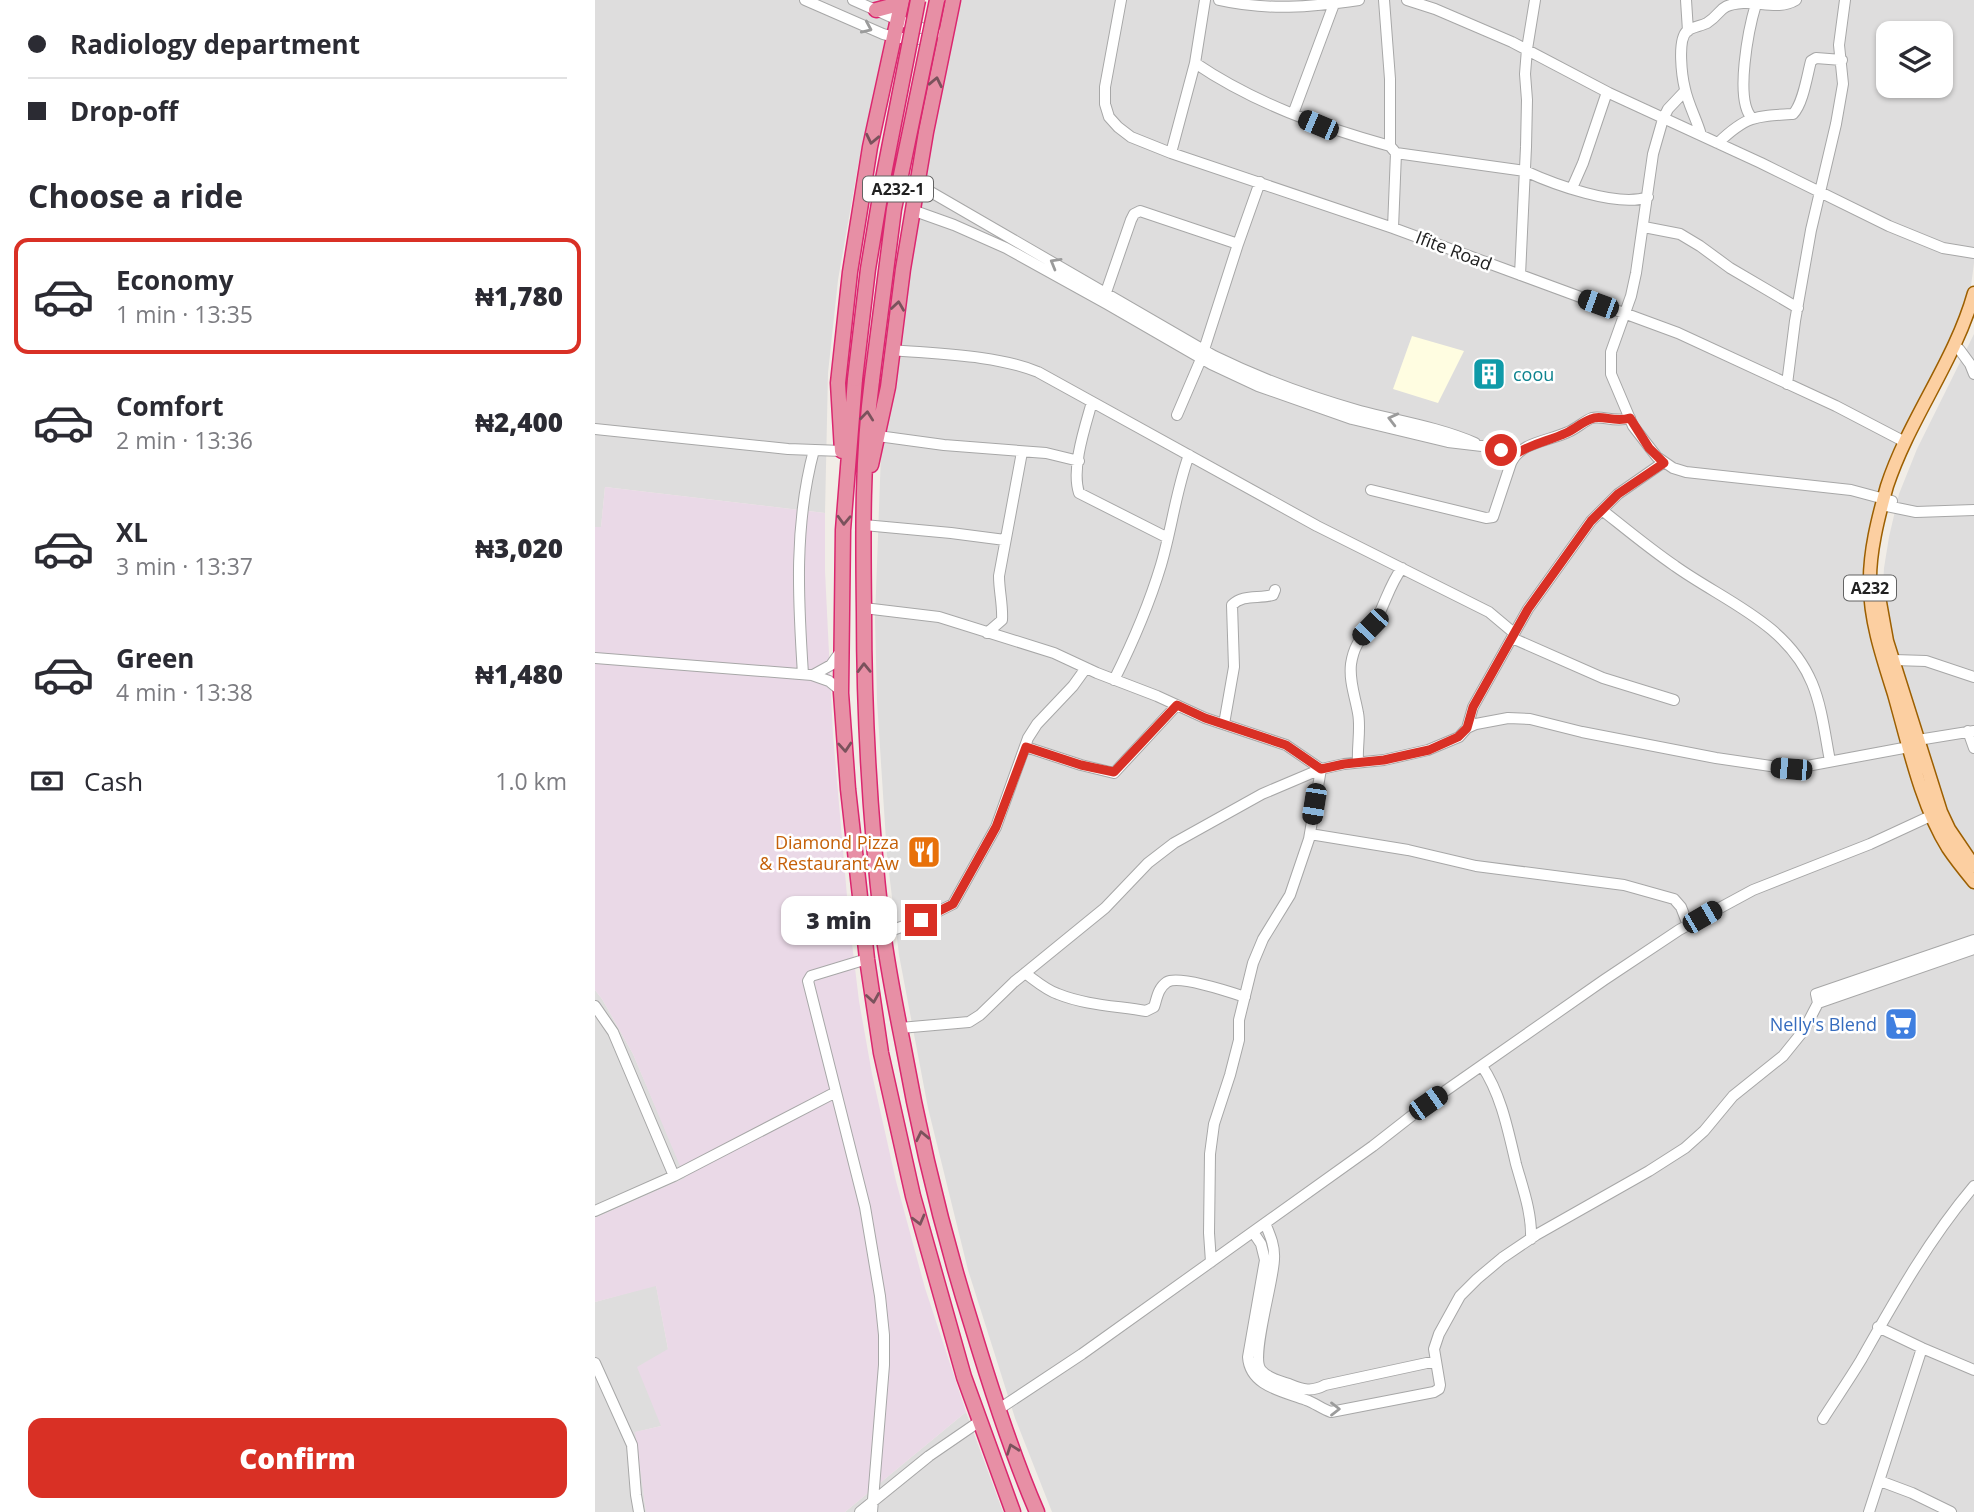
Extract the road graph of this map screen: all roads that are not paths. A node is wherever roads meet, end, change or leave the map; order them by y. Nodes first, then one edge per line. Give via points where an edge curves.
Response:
1 (805, 0) edge
2 (853, 0) edge
3 (902, 0) edge
4 (918, 0) edge
5 (937, 0) edge
6 (953, 0) edge
7 (1121, 0) edge
8 (1205, 0) edge
9 (1219, 0) edge
10 (1359, 0) edge
11 (1384, 0) edge
12 (1407, 0) edge
13 (1535, 0) edge
14 (1686, 0) edge
15 (1796, 0) edge
16 (1845, 0) edge
17 (1334, 4) junction
18 (1756, 4) junction
19 (876, 10) junction
20 (898, 20) junction
21 (1688, 31) junction
22 (946, 36) junction
23 (894, 38) junction
24 (1527, 49) junction
25 (1842, 60) junction
26 (1195, 63) junction
27 (1685, 90) junction
28 (1607, 92) junction
29 (1293, 114) junction
30 (1752, 118) junction
31 (1663, 119) junction
32 (1701, 135) junction
33 (1718, 143) junction
34 (1393, 150) junction
35 (1171, 153) junction
36 (1525, 171) junction
37 (1260, 182) junction
38 (917, 184) junction
39 (1572, 188) junction
40 (1819, 191) junction
41 (1648, 197) junction
42 (947, 201) junction
43 (912, 210) junction
44 (971, 214) junction
45 (938, 218) junction
46 (1644, 227) junction
47 (1393, 228) junction
48 (963, 229) junction
49 (1238, 244) junction
50 (1974, 253) edge
51 (1520, 275) junction
52 (1974, 293) edge
53 (1104, 297) junction
54 (1798, 307) junction
55 (1625, 314) junction
56 (1974, 320) edge
57 (1959, 349) junction
58 (892, 350) junction
59 (1203, 354) junction
60 (1974, 374) edge
61 (1787, 384) junction
62 (1092, 402) junction
63 (1177, 415) dead end
64 (1630, 418) junction
65 (595, 429) edge
66 (878, 436) junction
67 (1905, 442) junction
68 (814, 450) junction
69 (842, 452) junction
70 (1022, 452) junction
71 (1189, 455) junction
72 (1514, 455) junction
73 (1079, 461) junction
74 (1664, 463) junction
75 (1371, 490) dead end
76 (845, 492) junction
77 (864, 494) junction
78 (1887, 503) junction
79 (1602, 510) junction
80 (1974, 510) edge
81 (864, 525) junction
82 (1168, 538) junction
83 (1005, 540) junction
84 (1402, 568) junction
85 (1275, 590) dead end
86 (864, 608) junction
87 (987, 633) junction
88 (1513, 636) junction
89 (841, 651) junction
90 (595, 658) edge
91 (1894, 660) junction
92 (1086, 668) junction
93 (808, 675) junction
94 (1974, 677) edge
95 (1114, 680) junction
96 (841, 691) junction
97 (1674, 700) dead end
98 (1177, 705) junction
99 (1224, 724) junction
100 (1467, 728) junction
101 (1971, 731) edge
102 (1913, 743) junction
103 (1026, 747) junction
104 (1974, 748) edge
105 (1830, 761) junction
106 (1358, 762) junction
107 (1321, 769) junction
108 (1936, 813) junction
109 (1310, 834) junction
110 (1974, 866) edge
111 (1974, 882) edge
112 (1688, 925) junction
113 (884, 933) junction
114 (1974, 940) edge
115 (1974, 949) edge
116 (867, 959) junction
117 (1025, 973) junction
118 (1245, 997) junction
119 (1817, 999) junction
120 (596, 1011) edge
121 (899, 1028) junction
122 (1482, 1066) junction
123 (837, 1092) junction
124 (674, 1175) junction
125 (1974, 1185) edge
126 (595, 1211) edge
127 (1531, 1221) junction
128 (1265, 1223) junction
129 (1544, 1230) junction
130 (1253, 1232) junction
131 (1531, 1239) junction
132 (1211, 1262) junction
133 (1878, 1327) junction
134 (1922, 1348) junction
135 (1436, 1361) junction
136 (595, 1363) edge
137 (1974, 1370) edge
138 (999, 1409) junction
139 (1823, 1419) dead end
140 (980, 1422) junction
141 (1880, 1480) junction
142 (873, 1506) edge
143 (639, 1512) edge
144 (860, 1512) edge
145 (1013, 1512) edge
146 (1037, 1512) edge
147 (1869, 1512) edge
148 (1951, 1512) edge

1 -> 23 street
2 - 19 street
3 - 19 highway
3 - 20 highway
4 - 76 highway, A232-1, bridge via 868,269
77 -> 5 highway, A232-1, bridge via 866,422 894,209
6 - 22 highway
7 - 35 street, Ifite Road via 1105,87 1109,117 1131,137
8 - 26 street
9 - 17 street via 1263,8
10 - 17 street
11 - 34 street
12 - 24 street
13 - 24 street
14 - 21 street
15 - 18 street via 1778,6
16 - 25 street via 1839,44
17 - 29 street
18 - 21 street via 1726,5 1711,20
18 - 30 street via 1745,62 1744,98
19 - 20 street
20 - 22 street
20 - 23 highway
21 - 27 street via 1681,51
22 - 23 street
38 -> 22 highway
23 -> 69 highway via 850,272 838,383
24 - 28 street
24 - 36 street
25 - 30 street via 1811,61 1793,114
25 - 40 street via 1843,84
26 - 29 street
26 - 35 street
27 - 31 street
27 - 32 street
28 - 31 street
28 - 39 street
29 - 34 street
30 - 33 street
31 - 32 street
31 - 41 street
32 - 33 street
33 - 40 street
34 - 36 street
34 - 47 street
35 - 37 street, Ifite Road
36 - 39 street
36 - 51 street
37 - 47 street, Ifite Road
37 - 49 street
38 - 42 street
38 - 43 highway
39 - 41 street via 1633,201
40 - 50 street via 1931,243
40 - 54 street
41 - 46 street
42 - 44 street
42 - 45 street
43 - 45 street
58 -> 43 highway
44 - 48 street
53 -> 44 street
45 - 48 street
46 - 54 street via 1679,234
46 - 55 street
47 - 51 street, Ifite Road
48 - 53 street
49 - 53 street via 1140,211 1131,220
49 - 59 street
51 - 55 street, Ifite Road
52 - 67 main road, A232 via 1960,332
53 - 59 street
54 - 61 street
55 - 61 street, Ifite Road via 1678,333
55 - 64 street via 1611,352 1611,374
56 - 57 main road, A232
57 - 60 street
57 - 78 main road, A232
58 - 62 street via 1025,367
58 - 66 highway
59 - 63 street
59 - 72 street via 1258,386 1352,419
61 - 67 street, Ifite Road
62 - 71 street
62 - 73 street
64 - 72 street via 1591,418
64 - 74 street
65 - 68 street
66 - 70 street
66 - 77 highway
67 - 78 main road, A232
68 - 69 street
68 - 93 street via 799,552
69 - 76 highway
70 - 73 street
70 - 83 street
71 - 82 street
71 - 84 street
72 - 75 street via 1493,517
73 - 82 street via 1079,493
74 - 78 street via 1703,475 1851,490
74 - 79 street
76 -> 89 highway, A232-1
77 - 81 highway, A232-1
78 - 80 street via 1916,512
78 - 91 main road, A232 via 1877,579
78 - 102 main road, A232 via 1870,563 1872,610
79 - 88 street
79 - 105 street via 1675,567 1772,629 1792,649 1819,704
81 - 83 street
81 - 86 highway, A232-1
82 - 95 street via 1135,638
83 - 87 street via 999,576 1002,620
84 - 88 street via 1489,612
84 - 106 street via 1354,650 1351,681 1358,714
85 - 99 street via 1273,595 1234,602 1234,667
86 - 87 street via 939,617
113 -> 86 highway, A232-1 via 868,778
87 - 92 street
88 - 97 street via 1603,678
88 - 100 street via 1473,707
89 - 93 street via 831,665
89 - 96 highway, A232-1
90 - 93 street
91 - 94 street via 1926,661
91 - 102 main road, A232
92 - 95 street
92 - 103 street via 1037,724
93 - 96 street via 829,681
95 - 98 street
96 -> 116 highway, A232-1
98 - 99 street
98 - 103 street via 1114,772
99 - 107 street via 1286,745
100 - 105 street via 1508,718 1530,719 1769,767 1791,769
100 - 106 street via 1429,750
101 - 102 street
101 - 104 street
102 - 105 street
102 - 108 main road, A232
103 - 113 street via 996,827 953,904
106 - 107 street
107 - 109 street
107 - 117 street via 1262,794 1174,843 1105,908
108 - 110 main road, A232
108 - 111 main road, A232 via 1948,848
108 - 112 street via 1753,890
109 - 112 street via 1476,866 1624,885 1674,898
109 - 118 street via 1290,895 1253,963
112 - 122 street
113 - 121 highway, A232-1
114 - 119 street
115 - 119 street
116 - 123 street via 811,976 809,981
116 -> 140 highway, A232-1 via 881,1053 910,1184
117 - 118 street via 1058,995 1146,1011 1154,1007 1163,986 1173,980
117 - 121 street via 969,1022
118 - 132 street via 1239,1040 1213,1124
119 - 129 street via 1804,1030 1783,1056 1733,1096 1685,1148
120 - 124 street via 613,1032
138 -> 121 highway, A232-1 via 943,1223
122 - 127 street via 1497,1095
122 - 128 street
123 - 124 street
123 - 142 street via 865,1207 884,1335
124 - 126 street
125 - 133 street
127 - 129 street
127 - 131 street
128 - 130 street
128 - 135 street via 1274,1246 1274,1262 1258,1347 1259,1369 1269,1377 1312,1391
129 - 131 street
130 - 132 street
130 -> 135 street via 1265,1259 1248,1357 1249,1367 1264,1385 1331,1412 1434,1392 1439,1389
131 - 135 street via 1493,1265 1460,1297 1439,1334
132 - 138 street
133 - 134 street
133 - 139 street
134 - 137 street
134 - 141 street
136 - 143 street via 632,1445
146 -> 138 highway, A232-1
140 - 142 street via 929,1456
140 - 145 highway, A232-1
141 - 147 street
141 - 148 street
142 - 144 street

